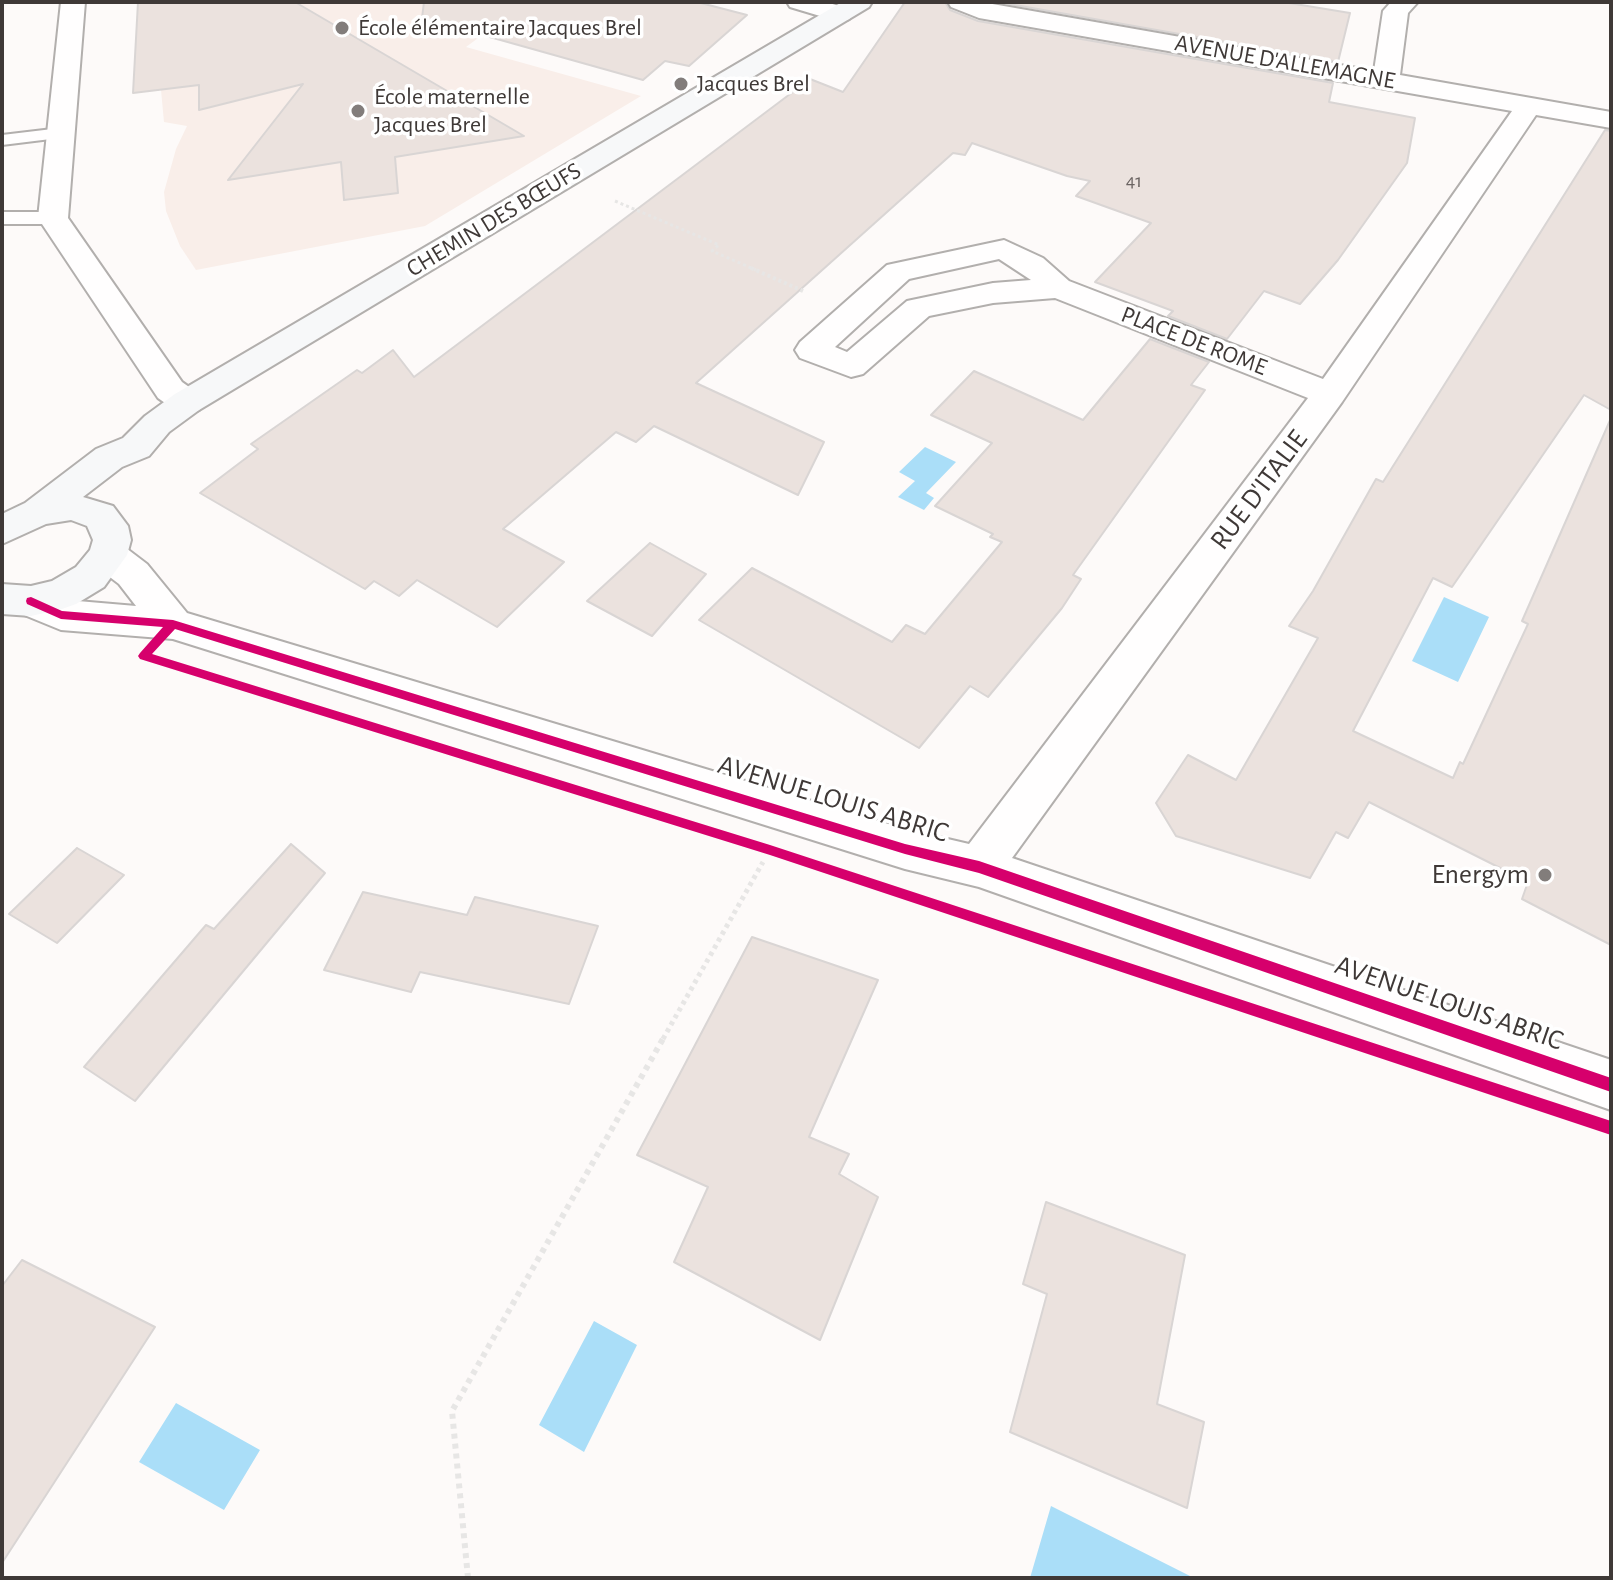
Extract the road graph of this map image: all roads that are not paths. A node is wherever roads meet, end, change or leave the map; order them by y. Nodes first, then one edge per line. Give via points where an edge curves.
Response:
1 (73, 2) edge
2 (799, 2) edge
3 (960, 2) edge
4 (1406, 2) edge
5 (850, 8) edge
6 (1386, 79) junction
7 (1529, 106) junction
8 (1611, 120) edge
9 (61, 133) junction
10 (2, 140) edge
11 (2, 218) edge
12 (53, 218) junction
13 (1058, 288) junction
14 (1330, 394) junction
15 (187, 402) junction
16 (136, 447) junction
17 (38, 512) junction
18 (100, 516) junction
19 (2, 530) edge
20 (108, 555) junction
21 (17, 600) edge
22 (173, 624) junction
23 (979, 867) junction
24 (1611, 1085) edge

1 - 9 street
2 - 5 street
3 - 6 street, AVENUE D'ALLEMAGNE via 979,10
4 - 6 street via 1396,11
5 - 15 street, CHEMIN DES BŒUFS
6 - 7 street, AVENUE D'ALLEMAGNE
7 - 8 street, AVENUE D'ALLEMAGNE
7 - 14 street, RUE D'ITALIE
9 - 10 lane
9 - 12 street
11 - 12 lane
12 - 15 street via 170,390
13 - 13 street, PLACE DE ROME via 993,293 918,308 851,366 812,350 898,272 1004,249
13 - 14 street, PLACE DE ROME
14 - 23 street, RUE D'ITALIE
15 - 16 street, CHEMIN DES BŒUFS
16 - 17 street, CHEMIN DES BŒUFS via 109,458
16 - 18 street, CHEMIN DES BŒUFS via 138,461
17 - 18 street via 72,507
17 - 19 street
18 - 20 street via 112,540
20 - 21 street via 90,577 62,594
20 - 22 street via 133,574
21 - 22 street, AVENUE LOUIS ABRIC via 61,615
22 - 23 street, AVENUE LOUIS ABRIC via 905,849
23 - 24 street, AVENUE LOUIS ABRIC

